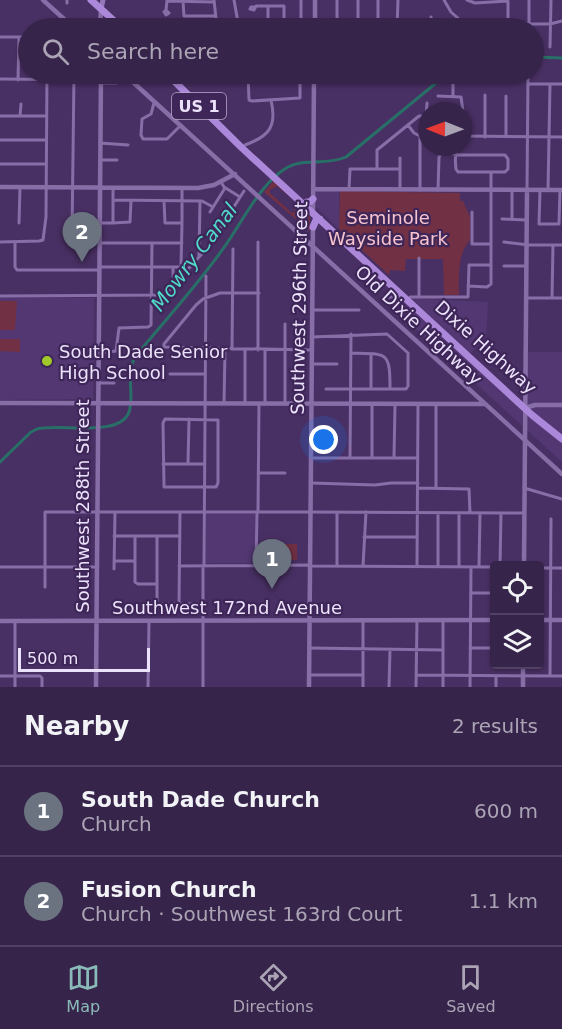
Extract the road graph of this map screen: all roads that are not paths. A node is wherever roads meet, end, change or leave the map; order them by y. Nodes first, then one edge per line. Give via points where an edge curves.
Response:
1 (43, 0) edge
2 (91, 0) edge
3 (234, 0) edge
4 (301, 0) edge
5 (315, 0) edge
6 (337, 0) edge
7 (358, 0) edge
8 (378, 0) edge
9 (398, 0) edge
10 (444, 0) edge
11 (467, 0) edge
12 (529, 0) edge
13 (550, 0) edge
14 (167, 1) edge
15 (183, 1) edge
16 (214, 1) edge
17 (484, 1) edge
18 (508, 1) edge
19 (101, 3) edge
20 (268, 6) junction
21 (254, 7) dead end
22 (166, 10) dead end
23 (108, 16) junction
24 (215, 16) joint
25 (63, 18) edge
26 (100, 18) edge
27 (104, 18) edge
28 (110, 18) edge
29 (117, 18) edge
30 (237, 18) edge
31 (268, 18) edge
32 (284, 18) edge
33 (301, 18) edge
34 (315, 18) edge
35 (337, 18) edge
36 (358, 18) edge
37 (378, 18) edge
38 (397, 18) edge
39 (458, 18) edge
40 (508, 18) edge
41 (529, 18) edge
42 (562, 21) edge
43 (550, 24) junction
44 (544, 25) edge
45 (0, 36) edge
46 (18, 37) edge
47 (550, 47) dead end
48 (0, 79) edge
49 (18, 80) edge
50 (47, 84) edge
51 (74, 84) edge
52 (101, 84) edge
53 (135, 84) edge
54 (179, 84) edge
55 (181, 84) edge
56 (248, 84) edge
57 (300, 84) edge
58 (314, 84) edge
59 (454, 84) edge
60 (528, 84) joint
61 (550, 84) junction
62 (562, 84) edge
63 (485, 95) dead end
64 (438, 96) dead end
65 (453, 96) junction
66 (506, 96) dead end
67 (271, 100) junction
68 (155, 101) junction
69 (462, 102) edge
70 (21, 104) dead end
71 (0, 116) edge
72 (20, 116) junction
73 (47, 116) junction
74 (418, 117) edge
75 (181, 125) junction
76 (408, 125) junction
77 (418, 135) edge
78 (472, 136) edge
79 (485, 137) junction
80 (506, 137) junction
81 (527, 137) junction
82 (549, 137) junction
83 (562, 137) edge
84 (0, 140) edge
85 (47, 140) junction
86 (100, 143) junction
87 (128, 145) dead end
88 (244, 147) junction
89 (472, 155) edge
90 (420, 156) edge
91 (440, 156) edge
92 (456, 156) edge
93 (400, 158) dead end
94 (100, 160) junction
95 (117, 160) dead end
96 (0, 164) edge
97 (46, 164) junction
98 (377, 168) junction
99 (400, 169) junction
100 (491, 172) junction
101 (235, 174) junction
102 (276, 177) junction
103 (221, 182) junction
104 (0, 187) edge
105 (20, 187) junction
106 (73, 187) junction
107 (46, 188) junction
108 (100, 188) junction
109 (113, 188) junction
110 (182, 188) junction
111 (225, 188) junction
112 (313, 189) junction
113 (349, 189) junction
114 (400, 190) junction
115 (420, 190) junction
116 (438, 190) junction
117 (491, 190) junction
118 (512, 190) junction
119 (527, 190) junction
120 (540, 190) junction
121 (548, 190) junction
122 (561, 190) edge
123 (244, 191) dead end
124 (240, 198) junction
125 (113, 200) junction
126 (131, 201) junction
127 (164, 201) junction
128 (182, 201) junction
129 (200, 201) junction
130 (310, 201) junction
131 (213, 207) junction
132 (313, 211) junction
133 (210, 212) dead end
134 (471, 212) dead end
135 (320, 219) junction
136 (502, 219) dead end
137 (512, 219) junction
138 (527, 220) junction
139 (20, 223) dead end
140 (99, 223) junction
141 (113, 223) junction
142 (182, 223) junction
143 (313, 227) junction
144 (72, 235) dead end
145 (340, 236) junction
146 (310, 241) junction
147 (0, 242) edge
148 (15, 242) junction
149 (258, 242) dead end
150 (504, 242) dead end
151 (99, 243) junction
152 (153, 243) junction
153 (182, 243) junction
154 (491, 244) junction
155 (526, 244) junction
156 (553, 245) junction
157 (562, 245) edge
158 (312, 247) junction
159 (199, 249) junction
160 (232, 249) dead end
161 (204, 251) junction
162 (321, 254) junction
163 (199, 257) junction
164 (419, 258) dead end
165 (312, 262) junction
166 (491, 265) junction
167 (504, 266) dead end
168 (526, 266) junction
169 (152, 267) junction
170 (173, 267) junction
171 (181, 267) junction
172 (99, 269) junction
173 (206, 276) dead end
174 (384, 277) junction
175 (468, 286) junction
176 (232, 293) junction
177 (259, 293) junction
178 (401, 294) junction
179 (0, 296) edge
180 (99, 296) junction
181 (152, 296) junction
182 (383, 297) dead end
183 (206, 298) junction
184 (526, 298) junction
185 (552, 298) junction
186 (562, 298) edge
187 (419, 301) junction
188 (312, 309) junction
189 (359, 310) dead end
190 (285, 324) dead end
191 (351, 334) junction
192 (312, 337) junction
193 (205, 349) junction
194 (225, 350) junction
195 (232, 350) junction
196 (245, 350) junction
197 (258, 350) junction
198 (265, 350) junction
199 (285, 350) junction
200 (312, 350) junction
201 (98, 353) junction
202 (351, 353) junction
203 (468, 353) junction
204 (371, 354) junction
205 (312, 363) junction
206 (336, 364) dead end
207 (170, 374) dead end
208 (205, 374) junction
209 (97, 383) junction
210 (114, 383) dead end
211 (326, 389) dead end
212 (351, 389) junction
213 (371, 389) junction
214 (390, 389) junction
215 (97, 403) junction
216 (204, 403) junction
217 (526, 403) junction
218 (0, 404) edge
219 (224, 404) junction
220 (244, 404) junction
221 (262, 404) junction
222 (285, 404) junction
223 (311, 404) junction
224 (351, 404) junction
225 (485, 404) junction
226 (372, 405) junction
227 (394, 405) junction
228 (418, 405) junction
229 (562, 405) edge
230 (436, 406) junction
231 (529, 416) junction
232 (189, 419) junction
233 (204, 419) junction
234 (556, 433) edge
235 (525, 441) junction
236 (562, 441) edge
237 (531, 446) junction
238 (525, 451) junction
239 (311, 458) junction
240 (350, 458) junction
241 (372, 458) junction
242 (394, 458) junction
243 (418, 458) junction
244 (163, 464) junction
245 (188, 464) junction
246 (204, 464) junction
247 (258, 473) junction
248 (285, 473) dead end
249 (562, 474) edge
250 (311, 483) junction
251 (417, 483) junction
252 (204, 488) junction
253 (418, 488) junction
254 (436, 488) junction
255 (524, 488) junction
256 (562, 500) edge
257 (97, 512) junction
258 (115, 512) junction
259 (180, 512) junction
260 (204, 512) junction
261 (258, 512) junction
262 (310, 512) junction
263 (338, 512) junction
264 (366, 512) junction
265 (417, 513) junction
266 (438, 513) junction
267 (459, 513) junction
268 (470, 513) junction
269 (480, 513) junction
270 (501, 513) junction
271 (524, 513) junction
272 (551, 519) dead end
273 (114, 536) junction
274 (135, 536) junction
275 (157, 536) junction
276 (180, 536) junction
277 (364, 537) junction
278 (417, 537) junction
279 (114, 561) junction
280 (134, 561) junction
281 (500, 561) edge
282 (524, 561) edge
283 (44, 566) junction
284 (179, 566) junction
285 (204, 566) junction
286 (256, 566) junction
287 (310, 566) junction
288 (337, 566) junction
289 (363, 566) junction
290 (417, 566) junction
291 (438, 566) junction
292 (459, 566) junction
293 (0, 567) edge
294 (96, 567) junction
295 (471, 567) junction
296 (479, 567) junction
297 (490, 567) edge
298 (544, 568) edge
299 (550, 568) junction
300 (562, 568) edge
301 (114, 569) dead end
302 (157, 584) junction
303 (45, 587) dead end
304 (471, 593) junction
305 (490, 593) edge
306 (148, 604) dead end
307 (157, 604) junction
308 (179, 604) junction
309 (203, 604) junction
310 (202, 620) junction
311 (310, 620) junction
312 (363, 620) junction
313 (417, 620) junction
314 (443, 620) junction
315 (490, 620) edge
316 (544, 620) edge
317 (550, 620) junction
318 (562, 620) edge
319 (0, 621) edge
320 (15, 621) junction
321 (96, 621) junction
322 (149, 621) junction
323 (471, 621) junction
324 (310, 648) junction
325 (363, 648) junction
326 (470, 648) junction
327 (490, 648) edge
328 (390, 649) junction
329 (417, 649) junction
330 (443, 650) junction
331 (523, 669) edge
332 (309, 675) junction
333 (363, 675) junction
334 (417, 675) junction
335 (0, 676) edge
336 (15, 676) junction
337 (443, 676) junction
338 (470, 676) junction
339 (496, 676) junction
340 (523, 676) junction
341 (550, 676) junction
342 (562, 676) edge
343 (15, 687) edge
344 (42, 687) edge
345 (96, 687) edge
346 (148, 687) edge
347 (203, 687) edge
348 (309, 687) edge
349 (363, 687) edge
350 (389, 687) edge
351 (416, 687) edge
352 (443, 687) edge
353 (470, 687) edge
354 (496, 687) edge
355 (523, 687) edge

1 - 25 street
2 - 19 highway
3 - 30 street
4 - 33 street
5 - 34 street
6 - 35 street
7 - 36 street
8 - 37 street
9 - 38 street
10 - 39 street
11 - 17 street
12 - 41 street
13 - 43 street
14 - 15 street
14 - 22 street
15 - 16 street
15 - 24 street via 184,16
16 - 24 street
17 - 18 street
18 - 40 street
19 - 23 highway
19 - 26 street
19 - 29 highway
20 - 21 street
20 - 31 street
20 - 32 street via 284,6
23 - 27 highway
23 - 28 highway
42 - 43 street
43 - 44 street
43 - 47 street
45 - 46 street
48 - 49 street
50 - 73 street
51 - 106 street
52 - 86 street, Southwest 288th Street
53 - 68 street
54 - 88 highway, US 1
55 - 88 highway, US 1
56 - 67 street via 249,100
57 - 67 street via 300,98
58 - 112 street, Southwest 296th Street
59 - 65 street
60 - 61 street
60 - 81 street
61 - 62 street
61 - 82 street
63 - 79 street
64 - 65 street
65 - 69 street via 461,97
66 - 80 street
67 - 88 street via 274,114 270,128
68 - 75 street
68 - 75 street via 151,114 142,119 144,140 167,139
70 - 72 street
71 - 72 street
72 - 73 street
73 - 85 street
74 - 76 street
75 - 101 street
76 - 77 street
76 - 98 street via 377,150
78 - 79 street
79 - 80 street
80 - 81 street
81 - 82 street
81 - 119 street
82 - 83 street
82 - 121 street
84 - 85 street
85 - 97 street
86 - 87 street
86 - 94 street, Southwest 288th Street
88 - 102 highway, US 1
88 - 102 highway, US 1
89 - 100 street via 507,156 507,171
90 - 115 street
91 - 116 street
92 - 100 street via 456,171
93 - 99 street
94 - 95 street
94 - 108 street, Southwest 288th Street
96 - 97 street
97 - 107 street
98 - 99 street
98 - 113 street via 350,170
99 - 114 street
100 - 117 street
101 - 103 street
101 - 146 street
102 - 130 highway, US 1
102 - 132 highway, US 1
103 - 110 street via 204,188
103 - 111 street
104 - 105 street
105 - 107 street
105 - 139 street
106 - 107 street
106 - 108 street
106 - 144 street
107 - 148 street via 43,240
108 - 109 street
108 - 140 street, Southwest 288th Street
109 - 110 street
109 - 125 street
110 - 128 street
111 - 124 street
111 - 131 street
112 - 113 street
112 - 130 street, Southwest 296th Street
113 - 114 street
114 - 115 street
115 - 116 street
116 - 117 street
117 - 118 street
117 - 154 street
118 - 119 street
118 - 137 street
119 - 120 street
119 - 138 street
120 - 121 street
120 - 122 street via 539,224 559,224
121 - 122 street
123 - 124 street
124 - 161 street
125 - 126 street
125 - 141 street
126 - 127 street
126 - 141 street via 130,222
127 - 128 street
127 - 142 street via 165,222
128 - 129 street
128 - 142 street
129 - 131 street
129 - 159 street
130 - 132 highway, US 1
131 - 133 street
132 - 135 highway, US 1
132 - 143 street, Southwest 296th Street
132 - 145 highway
134 - 154 street via 472,244
135 - 143 highway
135 - 145 highway, US 1
136 - 137 street
137 - 138 street
138 - 155 street
140 - 141 street
140 - 151 street, Southwest 288th Street
142 - 153 street
143 - 146 street, Southwest 296th Street
145 - 174 highway, US 1
146 - 158 street, Southwest 296th Street
147 - 148 street
148 - 172 street via 16,270
149 - 177 street
150 - 155 street
151 - 152 street
151 - 172 street, Southwest 288th Street
152 - 153 street
152 - 169 street
153 - 171 street
154 - 166 street
155 - 156 street
155 - 168 street
156 - 157 street
156 - 185 street
158 - 162 street, Old Dixie Highway
158 - 165 street, Southwest 296th Street
159 - 161 street
159 - 163 street
160 - 176 street
161 - 163 street
162 - 165 street via 315,255
162 - 225 street, Old Dixie Highway
163 - 171 street via 189,269
164 - 187 street
165 - 188 street, Southwest 296th Street
166 - 175 street via 489,285
166 - 175 street via 469,265
167 - 168 street
168 - 184 street
169 - 170 street
169 - 172 street
169 - 181 street
170 - 171 street
170 - 181 street via 170,290
172 - 180 street, Southwest 288th Street
173 - 183 street
174 - 178 highway
174 - 178 highway
175 - 187 street via 468,297
176 - 177 street
176 - 183 street
176 - 195 street
177 - 197 street
178 - 182 street
178 - 187 highway, Dixie Highway
178 - 203 highway
179 - 180 street
180 - 181 street
180 - 201 street, Southwest 288th Street
181 - 201 street via 151,326 118,329 115,352
183 - 193 street
183 - 193 street via 164,344
184 - 185 street
184 - 217 street
185 - 186 street
187 - 203 highway, Dixie Highway
188 - 189 street
188 - 192 street, Southwest 296th Street
190 - 199 street
191 - 192 street
191 - 202 street
191 - 214 street via 387,334 408,353 407,388
192 - 200 street, Southwest 296th Street
193 - 194 street
193 - 208 street
194 - 195 street
194 - 219 street
195 - 196 street
196 - 197 street
196 - 220 street
197 - 198 street
198 - 199 street
198 - 221 street
199 - 200 street
199 - 222 street
200 - 205 street, Southwest 296th Street
201 - 209 street, Southwest 288th Street
202 - 204 street
202 - 212 street
203 - 217 highway, Dixie Highway
203 - 217 highway, Dixie Highway via 505,389
204 - 213 street
204 - 214 street via 380,354 390,364
205 - 206 street
205 - 223 street, Southwest 296th Street
207 - 208 street
208 - 216 street
209 - 210 street
209 - 215 street, Southwest 288th Street
211 - 212 street
212 - 213 street
212 - 224 street
213 - 214 street
215 - 216 street
215 - 218 street
215 - 257 street, Southwest 288th Street
216 - 219 street
216 - 233 street
217 - 229 street
217 - 231 highway, Dixie Highway
217 - 234 highway, Dixie Highway
219 - 220 street
220 - 221 street
221 - 222 street
221 - 247 street
222 - 223 street
223 - 224 street
223 - 239 street, Southwest 296th Street
224 - 226 street
224 - 240 street
225 - 230 street
225 - 235 street, Old Dixie Highway
226 - 227 street
226 - 241 street
227 - 228 street
227 - 242 street
228 - 230 street
228 - 243 street
230 - 254 street
231 - 234 highway, Dixie Highway
231 - 235 street
232 - 233 street
232 - 244 street via 163,421
232 - 245 street
233 - 246 street
233 - 252 street via 218,422 219,474 216,487
234 - 236 highway
235 - 237 street, Old Dixie Highway
235 - 238 street
237 - 238 street
237 - 249 street, Old Dixie Highway
238 - 255 street
239 - 240 street
239 - 250 street, Southwest 296th Street
240 - 241 street
241 - 242 street
242 - 243 street
243 - 251 street
244 - 245 street
244 - 252 street via 165,487
245 - 246 street
246 - 252 street
247 - 248 street
247 - 261 street
250 - 251 street
250 - 262 street, Southwest 296th Street
251 - 253 street
252 - 260 street
253 - 254 street
253 - 265 street
254 - 268 street via 469,489
255 - 256 street
255 - 271 street
257 - 258 street
257 - 283 street via 45,512
257 - 294 street, Southwest 288th Street
258 - 259 street
258 - 273 street
259 - 260 street
259 - 276 street
260 - 261 street
260 - 285 street
261 - 262 street
261 - 286 street
262 - 263 street
262 - 287 street, Southwest 296th Street
263 - 264 street
263 - 288 street
264 - 265 street
264 - 277 street
265 - 266 street
265 - 278 street
266 - 267 street
266 - 291 street
267 - 268 street
267 - 292 street
268 - 269 street
269 - 270 street
269 - 296 street
270 - 271 street
270 - 281 street
271 - 282 street
272 - 299 street
273 - 274 street
273 - 279 street
274 - 275 street
274 - 280 street
275 - 276 street
275 - 302 street
276 - 284 street
277 - 278 street
277 - 289 street
278 - 290 street
279 - 280 street
279 - 301 street
280 - 302 street via 135,583
283 - 293 street
283 - 294 street
283 - 303 street
284 - 285 street
284 - 308 street
285 - 286 street
285 - 309 street
286 - 287 street
287 - 288 street
287 - 311 street, Southwest 296th Street
288 - 289 street
289 - 290 street
290 - 291 street
291 - 292 street
292 - 295 street
294 - 321 street, Southwest 288th Street
295 - 296 street
295 - 304 street
296 - 297 street
298 - 299 street
299 - 300 street
299 - 317 street
302 - 307 street
304 - 305 street
304 - 323 street
306 - 307 street
307 - 308 street
308 - 309 street
309 - 310 street
310 - 311 street, Southwest 172nd Avenue
310 - 322 street, Southwest 172nd Avenue
310 - 347 street
311 - 312 street, Southwest 172nd Avenue
311 - 324 street, Southwest 296th Street
312 - 313 street, Southwest 172nd Avenue
312 - 325 street
313 - 314 street, Southwest 172nd Avenue
313 - 329 street
314 - 323 street, Southwest 172nd Avenue
314 - 330 street
315 - 323 street, Southwest 172nd Avenue
316 - 317 street
317 - 318 street
317 - 341 street
319 - 320 street, Southwest 172nd Avenue
320 - 321 street, Southwest 172nd Avenue
320 - 336 street
321 - 322 street, Southwest 172nd Avenue
321 - 345 street, Southwest 288th Street
322 - 346 street
323 - 326 street
324 - 325 street
324 - 332 street, Southwest 296th Street
325 - 328 street
325 - 333 street
326 - 327 street
326 - 338 street
328 - 329 street
328 - 350 street
329 - 330 street
329 - 334 street
330 - 337 street
331 - 340 street
332 - 333 street
332 - 348 street, Southwest 296th Street
333 - 349 street
334 - 337 street
334 - 351 street
335 - 336 street
336 - 343 street
336 - 344 street via 40,676
337 - 338 street
337 - 352 street
338 - 339 street
338 - 353 street
339 - 340 street
339 - 354 street
340 - 341 street
340 - 355 street
341 - 342 street

